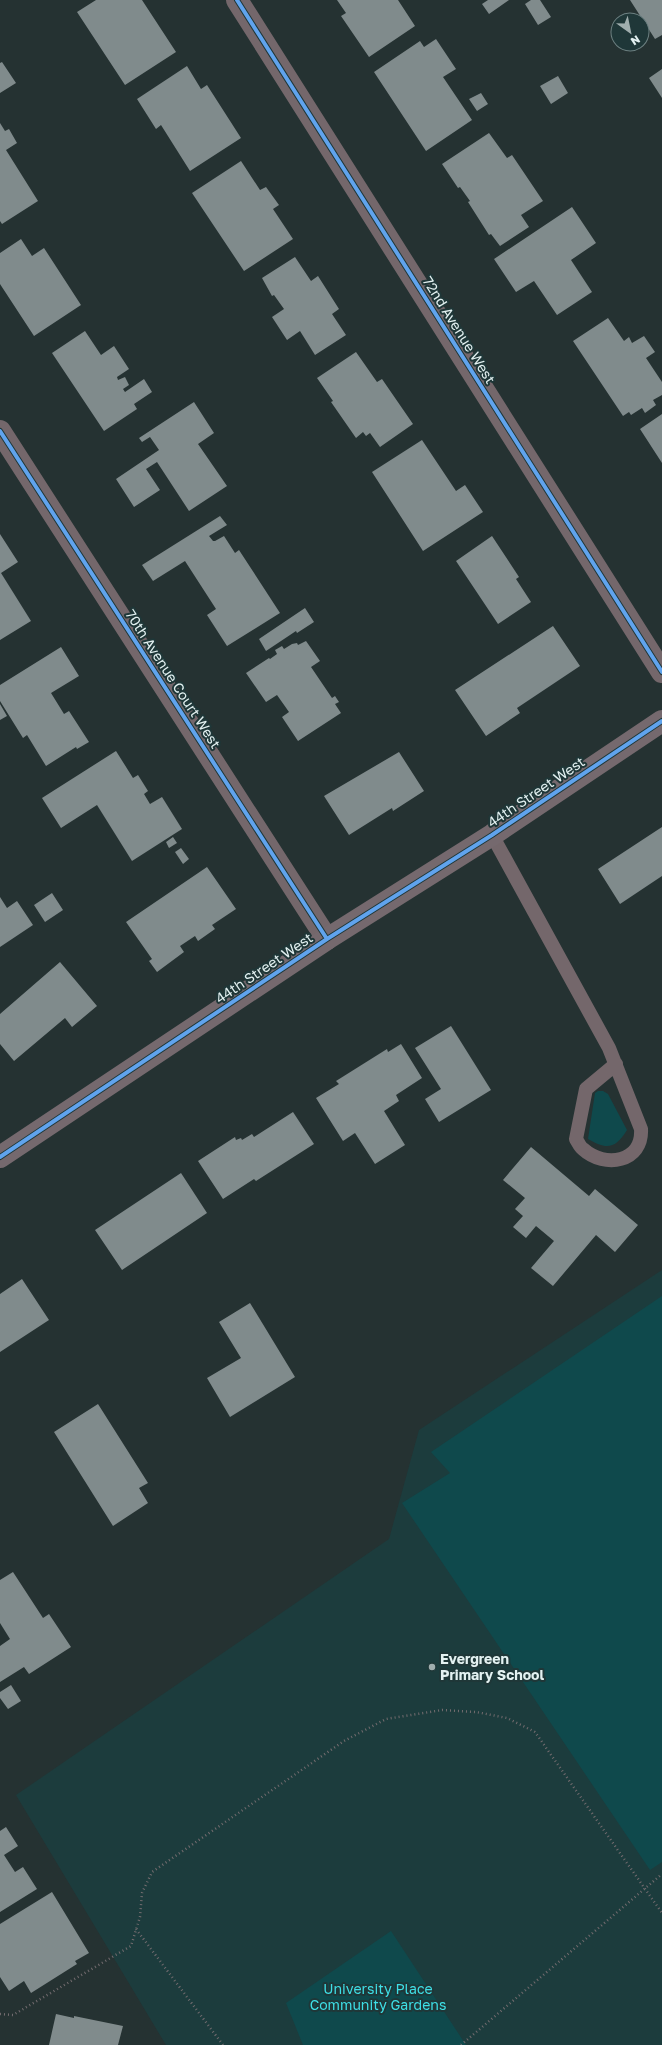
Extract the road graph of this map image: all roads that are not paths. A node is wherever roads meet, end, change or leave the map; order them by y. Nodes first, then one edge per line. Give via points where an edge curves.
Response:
1 (237, 0) edge
2 (0, 431) edge
3 (662, 672) edge
4 (662, 721) edge
5 (492, 834) junction
6 (327, 939) junction
7 (616, 1064) junction
8 (0, 1157) edge

1 - 3 street, 72nd Avenue West
2 - 6 street, 70th Avenue Court West
4 - 5 street, 44th Street West
5 - 6 street, 44th Street West
5 - 7 lane
6 - 8 street, 44th Street West
7 - 7 lane via 641,1128 642,1139 626,1158 600,1159 583,1149 576,1139 586,1089

